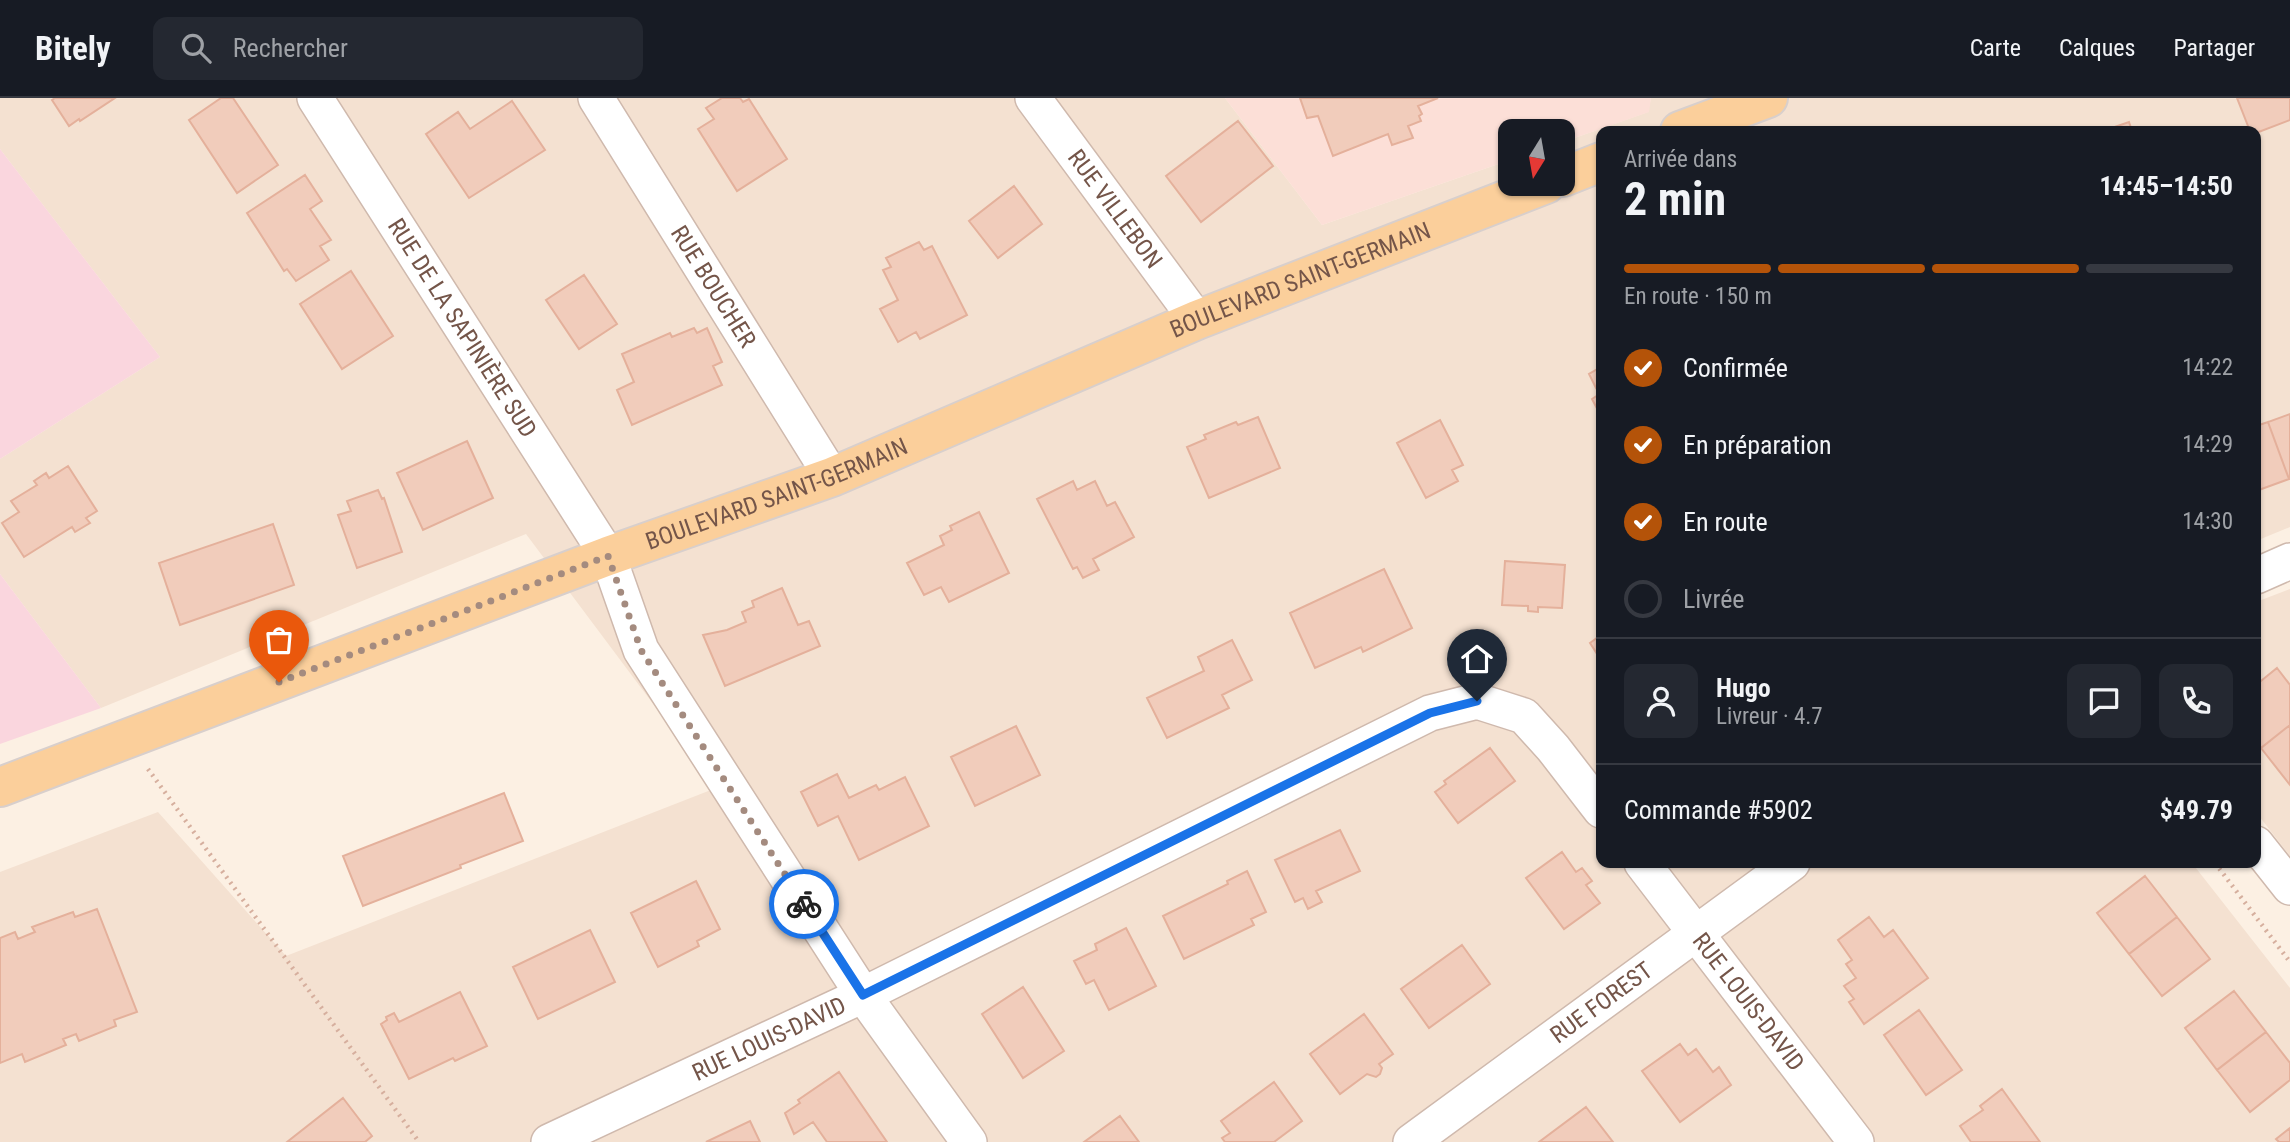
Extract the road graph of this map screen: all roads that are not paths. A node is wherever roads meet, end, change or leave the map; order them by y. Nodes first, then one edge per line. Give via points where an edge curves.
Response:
1 (315, 98) edge
2 (596, 98) edge
3 (1033, 98) edge
4 (1768, 98) edge
5 (1727, 114) edge
6 (1694, 126) edge
7 (1596, 164) edge
8 (1575, 172) edge
9 (1515, 196) edge
10 (1197, 320) junction
11 (832, 477) junction
12 (608, 556) junction
13 (2290, 561) edge
14 (2261, 574) edge
15 (0, 787) edge
16 (1596, 804) edge
17 (2261, 850) edge
18 (1646, 868) edge
19 (1785, 868) edge
20 (2290, 887) edge
21 (1696, 932) junction
22 (863, 995) junction
23 (548, 1142) edge
24 (969, 1142) edge
25 (1411, 1142) edge
26 (1856, 1142) edge

1 - 12 street, RUE DE LA SAPINIÈRE SUD
2 - 11 street, RUE BOUCHER
3 - 10 street, RUE VILLEBON
4 - 5 main road
5 - 6 main road
7 - 8 main road
9 - 10 main road, BOULEVARD SAINT-GERMAIN
10 - 11 main road, BOULEVARD SAINT-GERMAIN
11 - 12 main road, BOULEVARD SAINT-GERMAIN
12 - 15 main road, BOULEVARD SAINT-GERMAIN
12 - 22 street, RUE DE LA SAPINIÈRE SUD via 641,650
13 - 14 street
16 - 22 street, RUE LOUIS-DAVID via 1524,716 1477,701 1430,713
17 - 20 street
18 - 21 street, RUE LOUIS-DAVID
19 - 21 street, RUE FOREST
21 - 25 street, RUE FOREST
21 - 26 street, RUE LOUIS-DAVID
22 - 23 street, RUE LOUIS-DAVID
22 - 24 street, RUE DE LA SAPINIÈRE SUD

